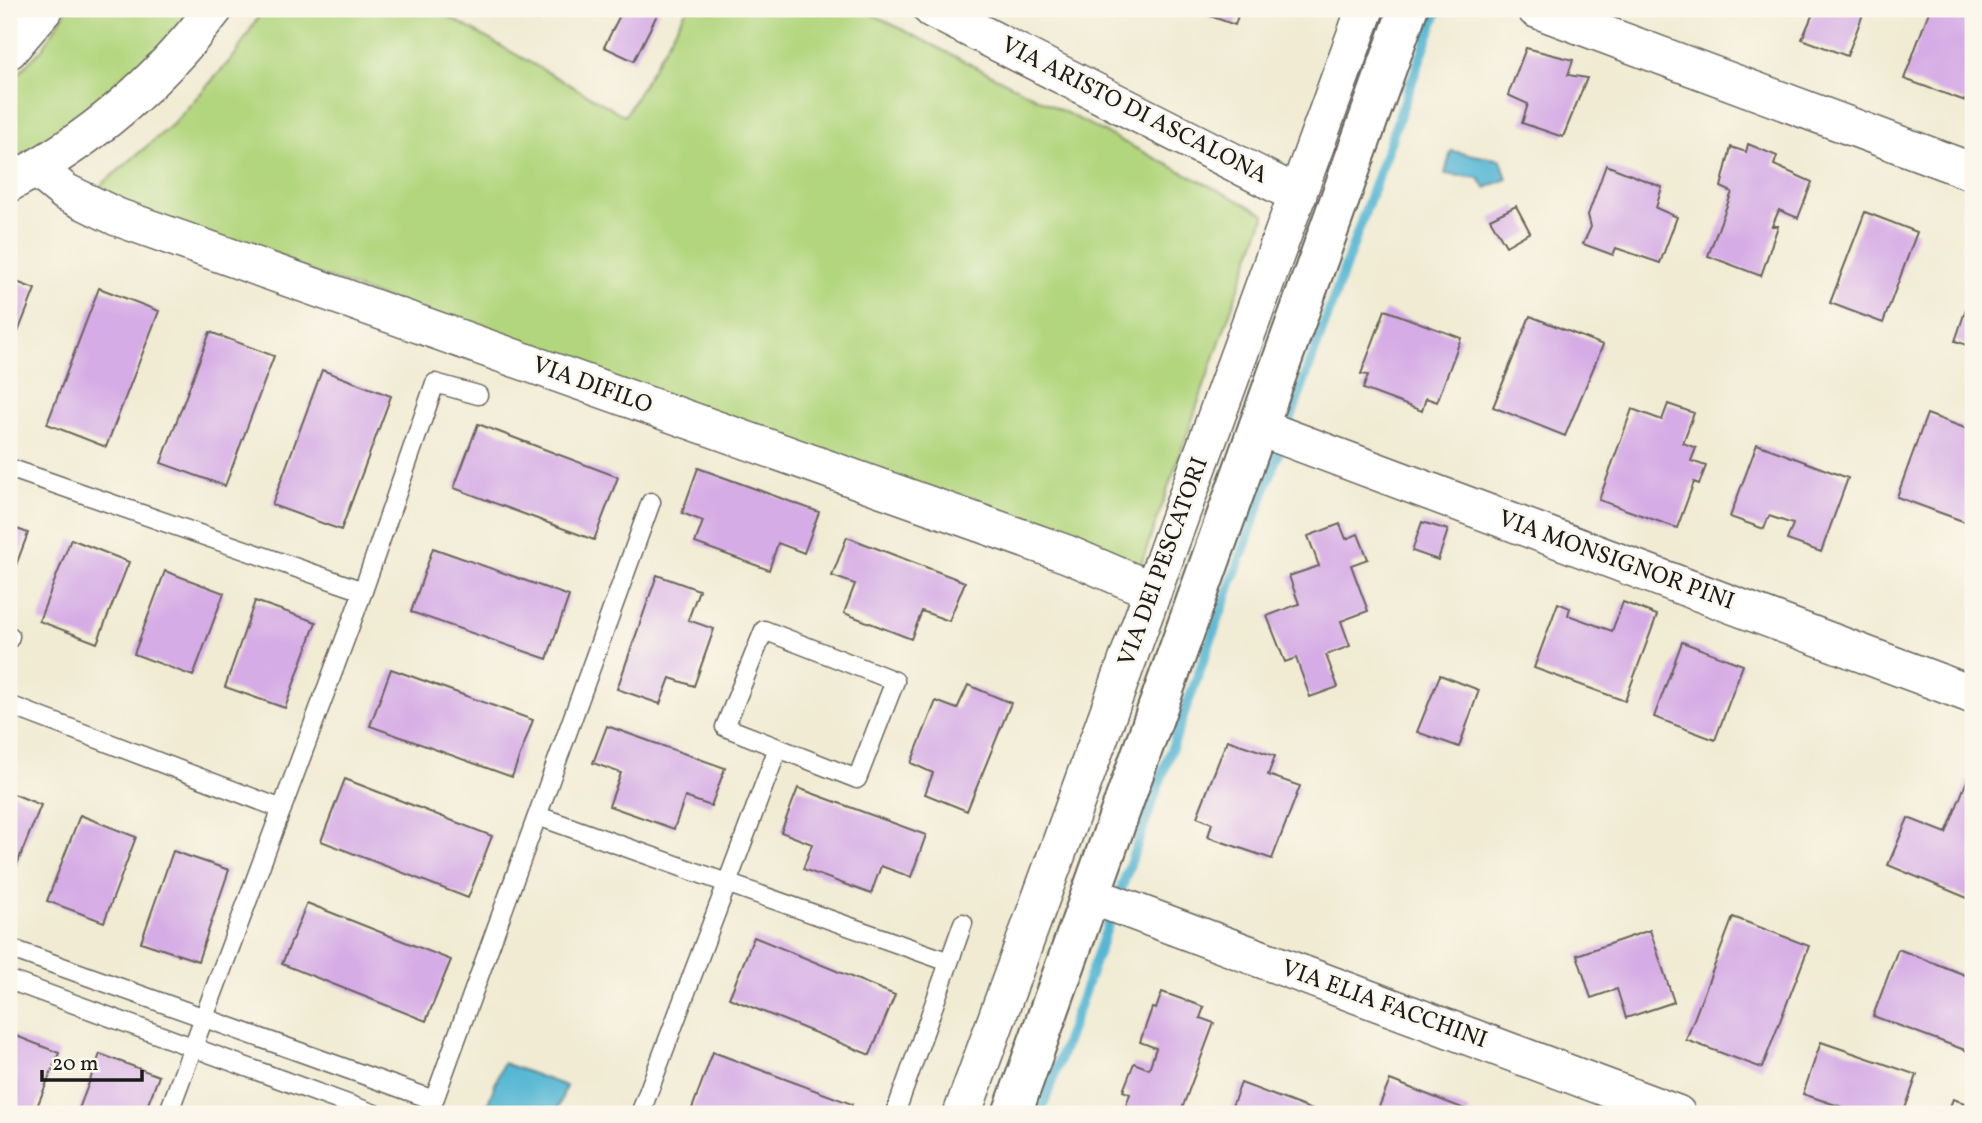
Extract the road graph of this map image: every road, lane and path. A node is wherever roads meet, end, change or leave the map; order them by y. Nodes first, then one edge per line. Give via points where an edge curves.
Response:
1 (44, 9) edge
2 (214, 9) edge
3 (932, 9) edge
4 (1365, 9) edge
5 (1408, 9) edge
6 (1536, 9) edge
7 (9, 50) edge
8 (1973, 172) edge
9 (23, 176) edge
10 (1298, 195) junction
11 (478, 395) dead end
12 (1277, 435) junction
13 (9, 468) edge
14 (651, 502) dead end
15 (363, 591) junction
16 (1153, 591) junction
17 (1973, 695) edge
18 (9, 705) edge
19 (778, 748) junction
20 (282, 809) junction
21 (538, 816) junction
22 (727, 883) junction
23 (1110, 903) junction
24 (963, 923) dead end
25 (9, 948) edge
26 (949, 962) junction
27 (9, 980) edge
28 (205, 1019) junction
29 (193, 1048) junction
30 (432, 1107) edge
31 (168, 1114) edge
32 (375, 1114) edge
33 (640, 1114) edge
34 (895, 1114) edge
35 (962, 1114) edge
36 (1012, 1114) edge
37 (1678, 1114) edge

1 - 7 street
2 - 9 street via 184,47 133,97 90,133
3 - 10 street, VIA ARISTO DI ASCALONA
4 - 10 street, VIA DEI PESCATORI
5 - 12 street, VIA DEI PESCATORI
6 - 8 street
9 - 16 street, VIA DIFILO via 117,217 1067,554
10 - 16 street, VIA DEI PESCATORI
11 - 15 lane via 435,383
12 - 17 street, VIA MONSIGNOR PINI
12 - 23 street, VIA DEI PESCATORI
13 - 15 lane
14 - 21 lane
15 - 20 lane
16 - 35 street, VIA DEI PESCATORI
18 - 20 lane
19 - 19 lane via 857,779 895,681 764,630 725,727
19 - 22 lane
20 - 28 lane
21 - 22 lane
21 - 30 lane
22 - 26 lane
22 - 33 lane
23 - 36 street, VIA DEI PESCATORI
23 - 37 street, VIA ELIA FACCHINI
24 - 26 lane
25 - 28 lane
26 - 34 lane
27 - 29 lane
28 - 29 lane
28 - 30 lane
29 - 31 lane
29 - 32 lane

